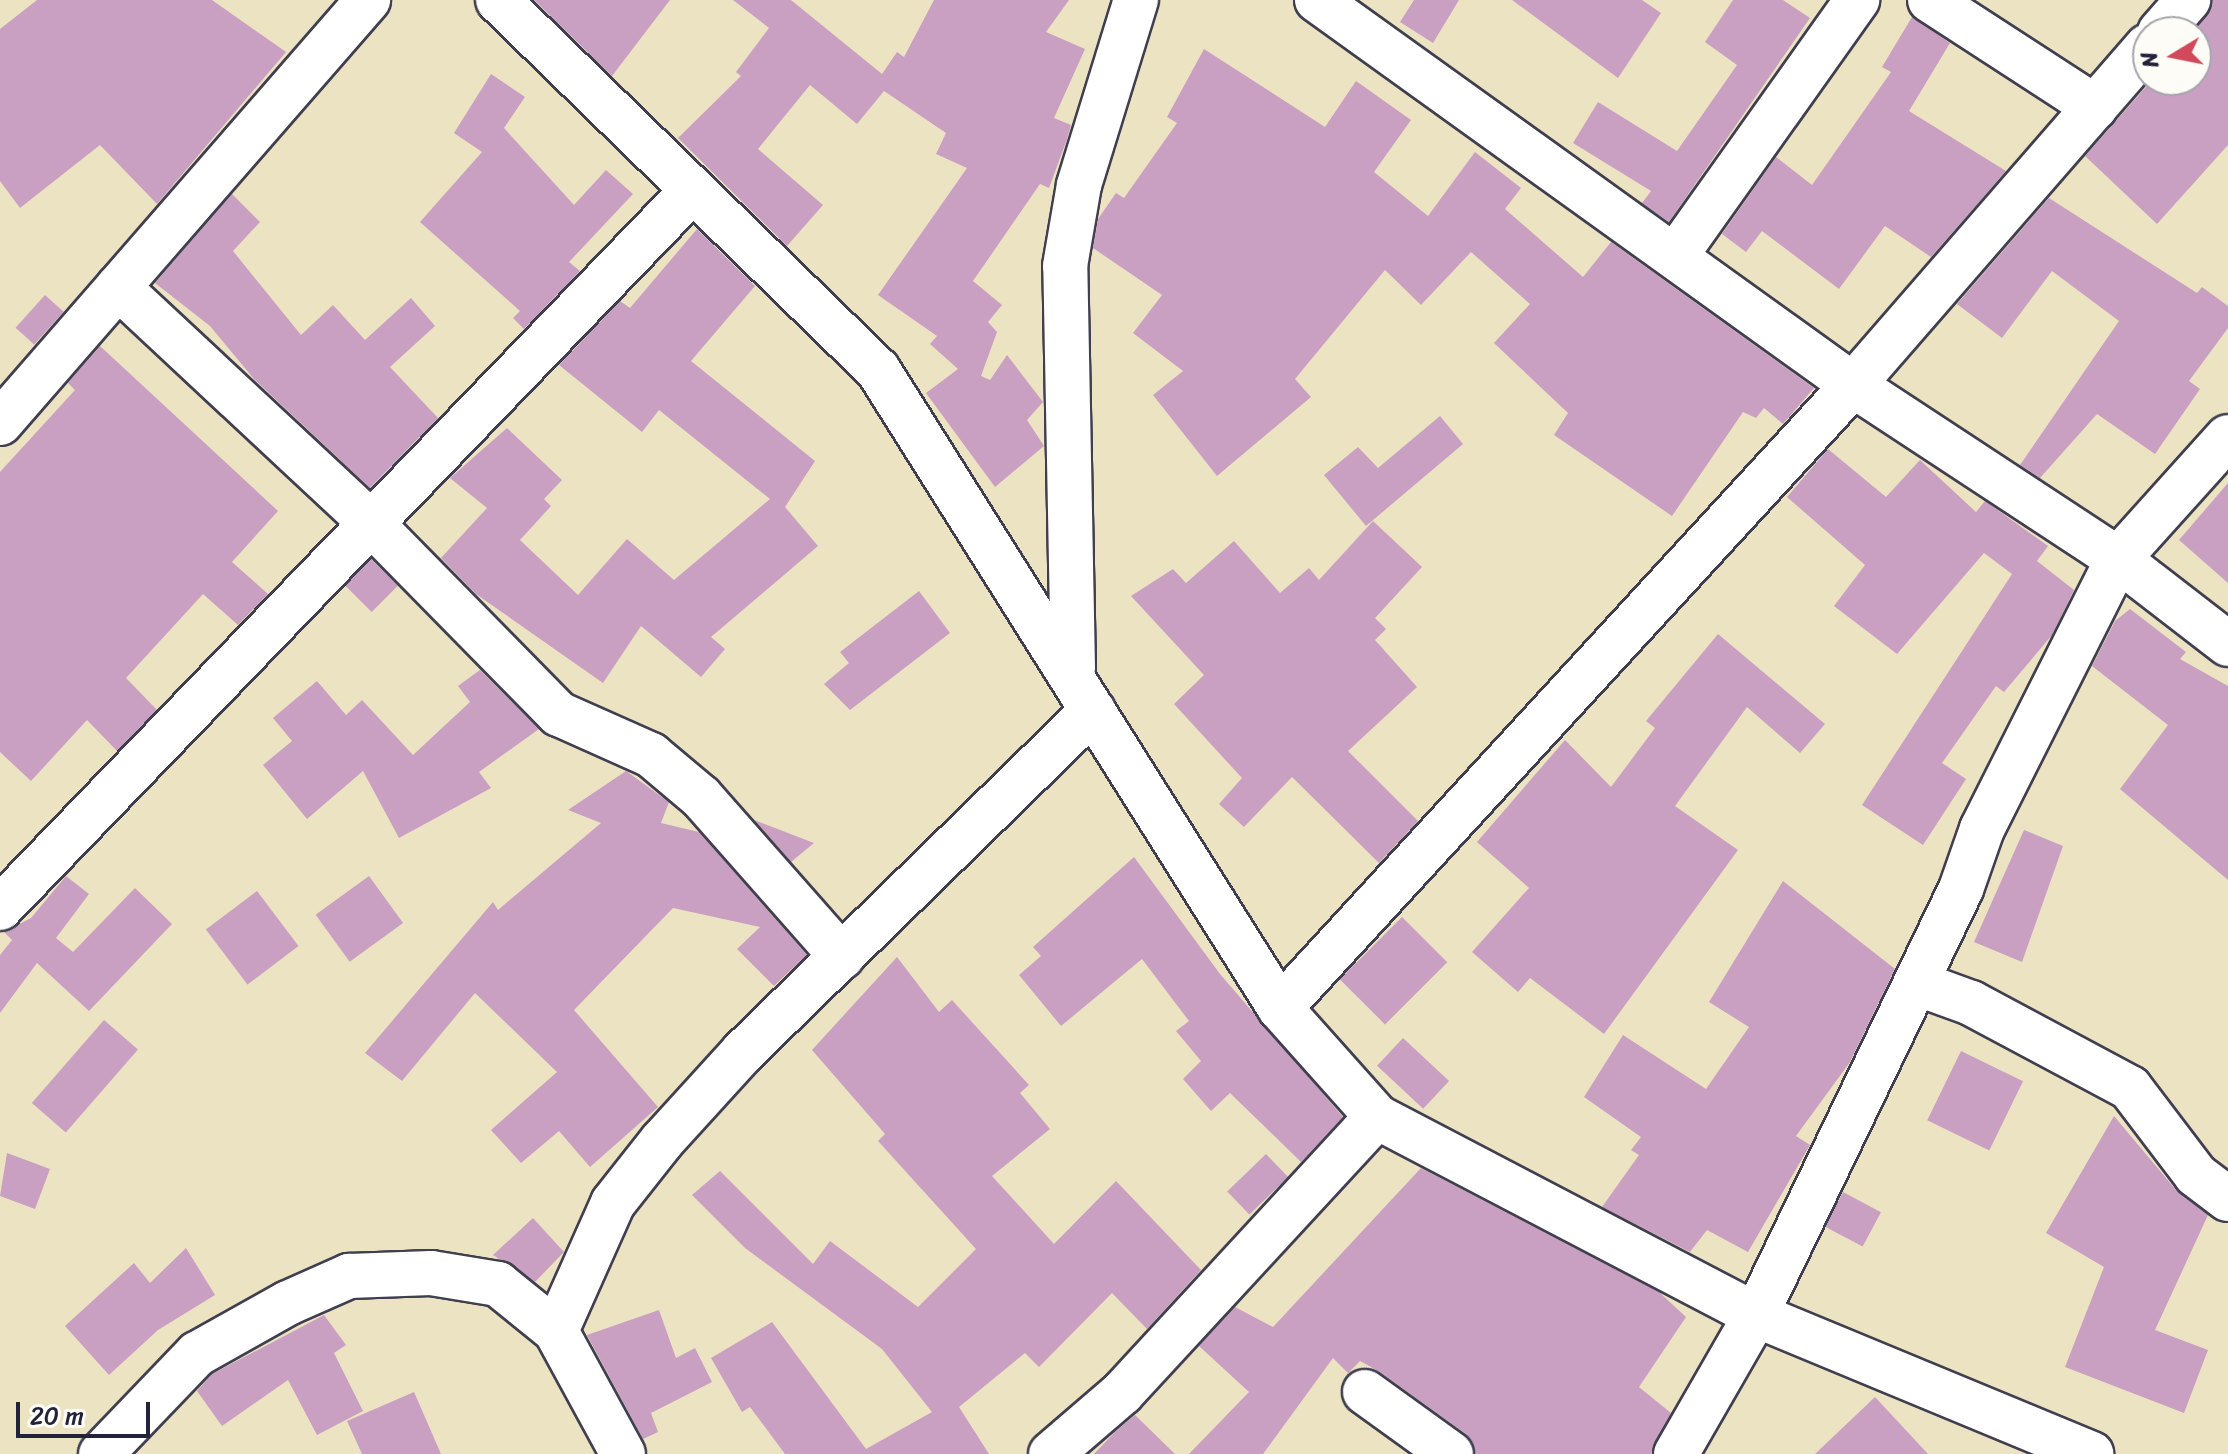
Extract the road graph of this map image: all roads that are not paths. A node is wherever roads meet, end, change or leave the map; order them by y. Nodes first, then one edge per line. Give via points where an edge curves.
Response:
1 (368, 0) edge
2 (498, 0) edge
3 (1136, 0) edge
4 (1317, 0) edge
5 (1857, 0) edge
6 (1930, 0) edge
7 (2188, 0) edge
8 (2174, 16) edge
9 (2132, 64) edge
10 (2095, 107) junction
11 (693, 190) junction
12 (1676, 255) junction
13 (118, 287) junction
14 (1853, 385) junction
15 (0, 423) edge
16 (2228, 437) edge
17 (371, 523) junction
18 (2118, 559) junction
19 (2228, 644) edge
20 (1073, 668) junction
21 (1093, 710) junction
22 (0, 908) edge
23 (842, 957) junction
24 (1916, 983) junction
25 (1280, 1008) junction
26 (1377, 1117) junction
27 (2228, 1199) edge
28 (1756, 1315) junction
29 (556, 1331) junction
30 (1365, 1392) dead end
31 (101, 1454) edge
32 (623, 1454) edge
33 (1051, 1454) edge
34 (1451, 1454) edge
35 (1676, 1454) edge
36 (2091, 1454) edge

1 - 13 street
2 - 11 street
3 - 20 street via 1079,185 1065,266
4 - 12 street
5 - 12 street
6 - 10 street
7 - 8 street
9 - 10 street
10 - 14 street
11 - 17 street
11 - 20 street via 878,370
12 - 14 street
13 - 15 street
13 - 17 street
14 - 18 street
14 - 25 street
16 - 18 street
17 - 22 street
17 - 23 street via 559,714 651,755 701,797
18 - 19 street
18 - 24 street via 1982,829
20 - 21 street
21 - 23 street
21 - 25 street
23 - 29 street via 743,1052 613,1203
24 - 27 street via 1971,1003 2130,1088 2196,1175
24 - 28 street
25 - 26 street
26 - 28 street
26 - 33 street via 1122,1393
28 - 35 street
28 - 36 street
29 - 31 street via 498,1284 431,1273 349,1276 197,1354
29 - 32 street
30 - 34 street

